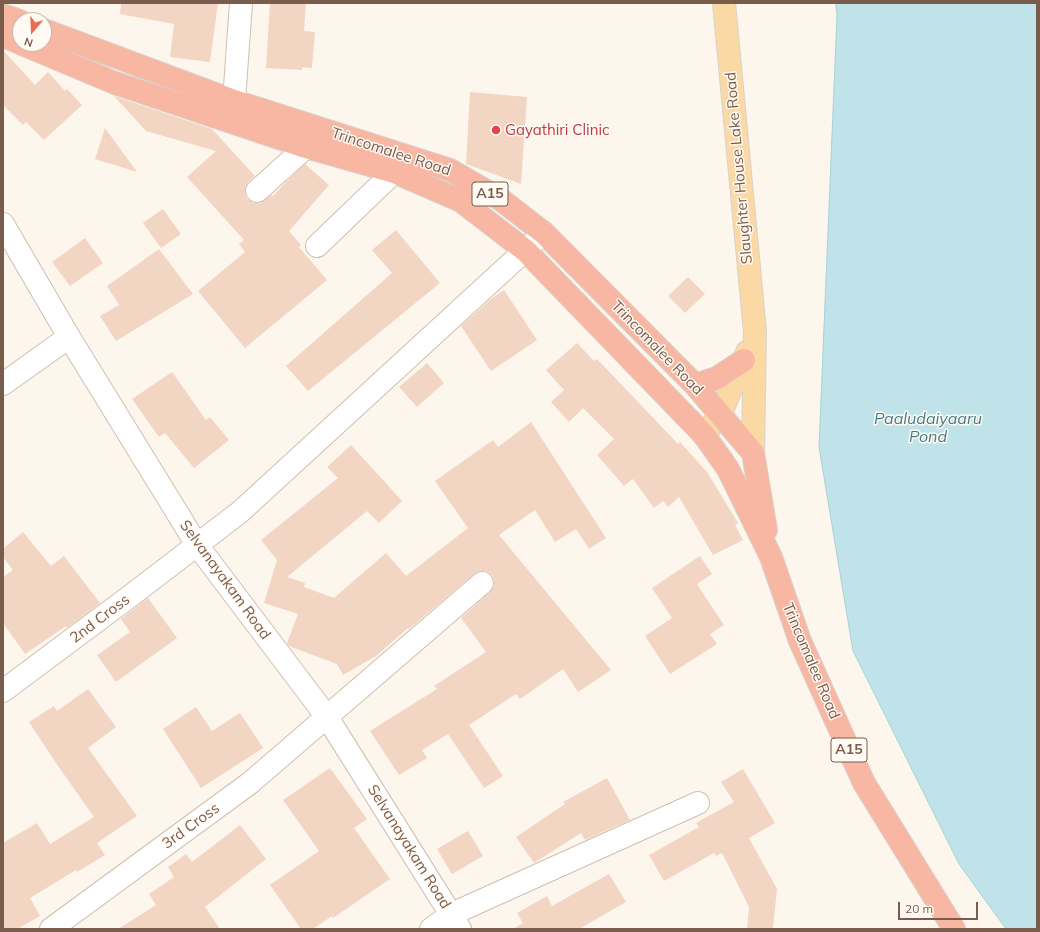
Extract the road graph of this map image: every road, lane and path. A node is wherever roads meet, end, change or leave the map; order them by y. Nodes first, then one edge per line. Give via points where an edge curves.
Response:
1 (241, 3) edge
2 (724, 3) edge
3 (52, 33) edge
4 (40, 52) edge
5 (234, 101) junction
6 (306, 147) junction
7 (394, 172) junction
8 (257, 191) dead end
9 (3, 224) edge
10 (544, 233) junction
11 (317, 246) dead end
12 (526, 251) junction
13 (755, 332) junction
14 (69, 337) junction
15 (744, 360) junction
16 (3, 384) edge
17 (695, 385) junction
18 (720, 415) junction
19 (704, 435) junction
20 (752, 453) junction
21 (197, 545) junction
22 (771, 557) junction
23 (482, 583) dead end
24 (3, 691) edge
25 (327, 717) junction
26 (698, 803) dead end
27 (456, 921) edge
28 (51, 929) edge
29 (431, 929) edge
30 (954, 929) edge

1 - 5 street
2 - 13 main road, Slaughter House Lake Road
3 - 5 highway, Trincomalee Road / A15
4 - 6 highway, Trincomalee Road / A15 via 115,83
5 - 10 highway, Trincomalee Road / A15 via 450,170 500,199
6 - 7 highway, Trincomalee Road / A15
6 - 8 street
7 - 11 street
7 - 12 highway, Trincomalee Road / A15 via 461,201
9 - 14 street, Selvanayakam Road
10 - 12 street, 2nd Cross
10 - 17 highway, Trincomalee Road / A15
12 - 19 highway, Trincomalee Road / A15
12 - 21 street, 2nd Cross via 240,512
13 - 15 main road, Slaughter House Lake Road
13 - 20 main road, Slaughter House Lake Road
14 - 16 street
14 - 21 street, Selvanayakam Road
15 - 17 highway via 717,378
15 - 18 main road, Slaughter House Lake Road
17 - 18 highway, Trincomalee Road / A15
18 - 19 main road, Slaughter House Lake Road
18 - 20 highway, Trincomalee Road / A15
19 - 22 highway, Trincomalee Road / A15 via 728,469
20 - 22 highway, Trincomalee Road / A15
21 - 24 street, 2nd Cross
21 - 25 street, Selvanayakam Road
22 - 30 highway, Trincomalee Road / A15 via 800,641 864,782
23 - 25 street, 3rd Cross
25 - 27 street, Selvanayakam Road
25 - 28 street, 3rd Cross via 250,783
26 - 27 street
27 - 29 street

